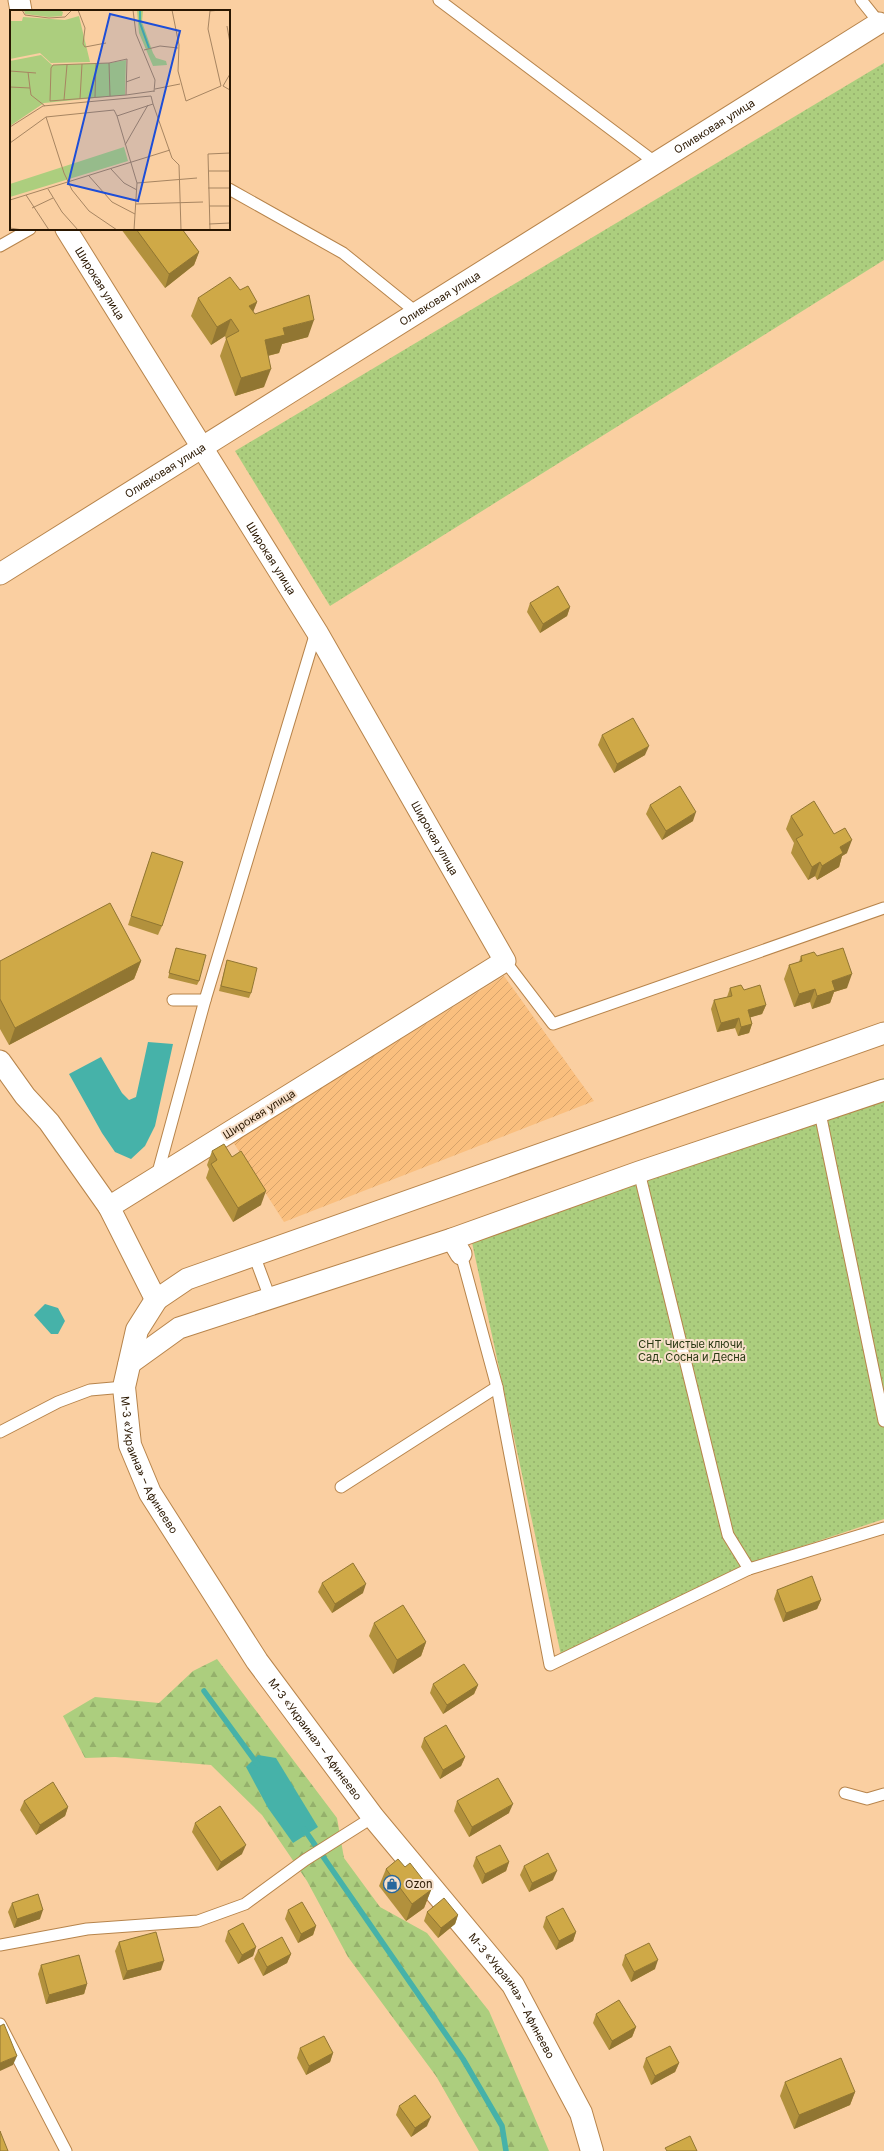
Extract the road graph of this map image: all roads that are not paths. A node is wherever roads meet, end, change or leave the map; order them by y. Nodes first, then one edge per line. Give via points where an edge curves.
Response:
1 (19, 0) edge
2 (439, 0) edge
3 (860, 0) edge
4 (21, 10) edge
5 (882, 24) edge
6 (656, 162) junction
7 (230, 190) edge
8 (28, 230) edge
9 (67, 230) edge
10 (0, 246) edge
11 (416, 312) junction
12 (202, 447) junction
13 (0, 574) edge
14 (317, 632) junction
15 (884, 908) edge
16 (505, 961) junction
17 (173, 1000) dead end
18 (205, 1000) junction
19 (884, 1033) edge
20 (0, 1061) edge
21 (884, 1090) edge
22 (820, 1113) junction
23 (639, 1172) junction
24 (156, 1178) junction
25 (109, 1207) junction
26 (456, 1246) junction
27 (254, 1256) junction
28 (270, 1298) junction
29 (156, 1300) junction
30 (128, 1364) junction
31 (124, 1387) junction
32 (497, 1387) junction
33 (884, 1421) edge
34 (0, 1432) edge
35 (341, 1487) dead end
36 (884, 1528) edge
37 (749, 1569) junction
38 (845, 1793) dead end
39 (884, 1794) edge
40 (372, 1817) junction
41 (0, 1945) edge
42 (0, 2024) edge
43 (66, 2151) edge
44 (592, 2151) edge

1 - 4 street
2 - 6 lane
3 - 5 lane
5 - 6 street, Оливковая улица
6 - 11 street, Оливковая улица
7 - 11 lane via 343,253
8 - 10 lane
9 - 12 street, Широкая улица
11 - 12 street, Оливковая улица
12 - 13 street, Оливковая улица
12 - 14 street, Широкая улица
14 - 16 street, Широкая улица
14 - 18 lane
15 - 16 lane via 553,1024
16 - 24 street, Широкая улица
17 - 18 lane
18 - 24 lane
19 - 27 street
20 - 25 street via 49,1122
21 - 22 street
22 - 23 street
22 - 33 lane
23 - 26 street
23 - 37 lane via 728,1535
24 - 25 street, Широкая улица
25 - 29 street
26 - 28 street
26 - 32 lane
27 - 28 lane
27 - 29 street via 187,1279
28 - 30 street via 179,1328
29 - 30 street, М-3 «Украина» – Афинеево via 137,1330
30 - 31 street, М-3 «Украина» – Афинеево
31 - 34 lane via 90,1390 58,1402
31 - 40 street, М-3 «Украина» – Афинеево via 130,1445 150,1493 257,1661
32 - 35 lane
32 - 37 lane via 550,1665
36 - 37 lane
38 - 39 lane via 867,1799
40 - 41 lane via 305,1860 245,1904 198,1921 87,1929
40 - 44 street, М-3 «Украина» – Афинеево via 513,1986 581,2113
42 - 43 lane

